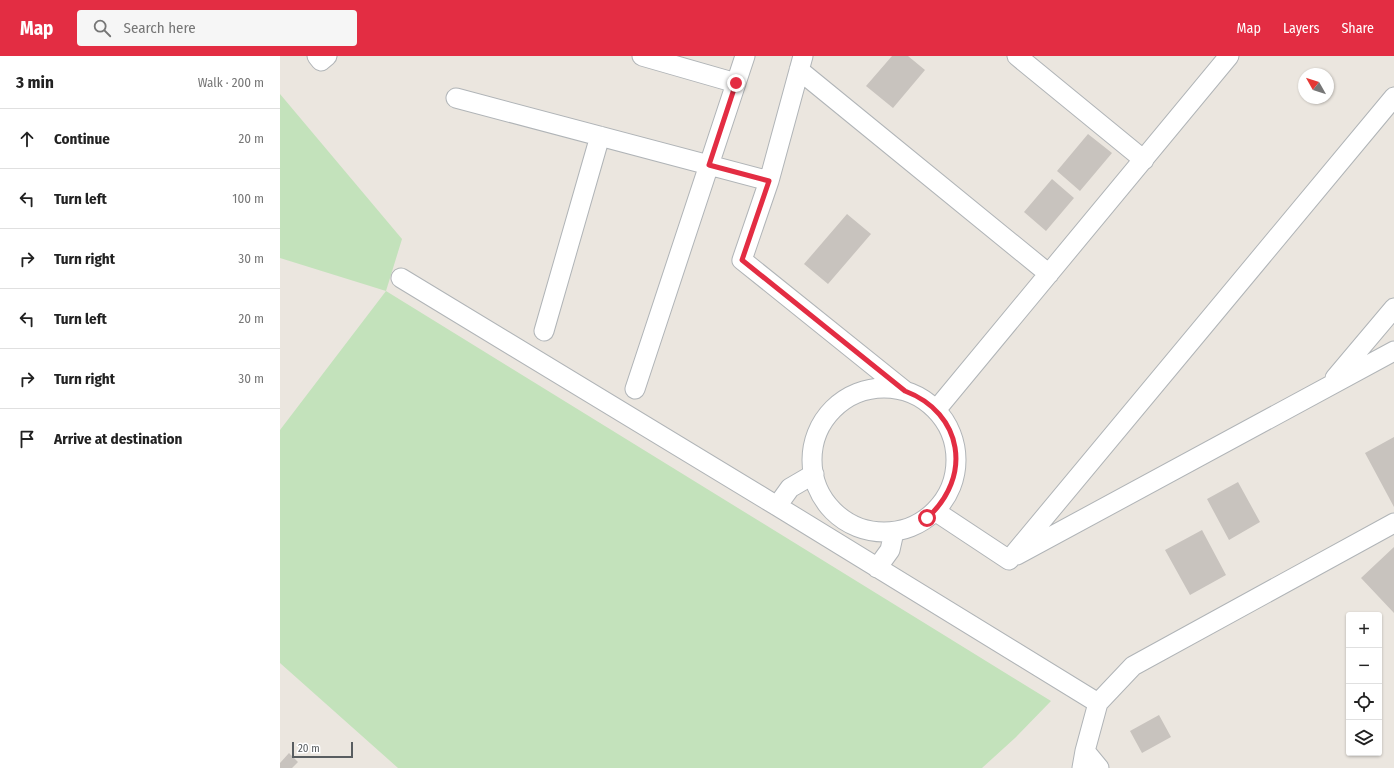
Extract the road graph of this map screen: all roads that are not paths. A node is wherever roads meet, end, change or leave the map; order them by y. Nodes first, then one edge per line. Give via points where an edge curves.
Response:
1 (317, 56) edge
2 (327, 56) edge
3 (642, 56) edge
4 (745, 56) edge
5 (1017, 56) edge
6 (1229, 56) edge
7 (801, 63) edge
8 (736, 83) junction
9 (1394, 97) edge
10 (456, 98) dead end
11 (600, 136) junction
12 (1144, 160) junction
13 (709, 165) junction
14 (769, 181) junction
15 (1049, 274) junction
16 (401, 278) dead end
17 (1394, 308) edge
18 (544, 331) dead end
19 (1394, 351) edge
20 (1328, 387) junction
21 (635, 389) dead end
22 (905, 391) junction
23 (936, 410) junction
24 (814, 474) junction
25 (777, 506) junction
26 (935, 511) junction
27 (1394, 523) edge
28 (894, 532) junction
29 (1009, 560) junction
30 (876, 568) junction
31 (1098, 703) junction
32 (1084, 759) edge
33 (1099, 768) edge

1 - 2 street via 321,61
3 - 8 street
4 - 8 street
5 - 12 street
6 - 12 street
7 - 14 street
7 - 15 street
8 - 13 street
9 - 29 street
10 - 11 street
11 - 13 street
11 - 18 street
12 - 15 street
13 - 14 street
13 - 21 street
14 - 22 street via 742,260
15 - 23 street
16 - 25 street
17 - 20 street
19 - 20 street
20 - 29 street
22 - 23 street via 916,395
22 - 24 street via 887,388 857,394 832,411 816,437 812,452
23 - 26 street via 954,441 956,470 946,496
24 - 25 street via 790,488
24 - 28 street via 822,497 831,510 843,520 872,532
25 - 30 street
26 - 28 street via 915,526
26 - 29 street
27 - 31 street via 1133,666
28 - 30 street via 890,550
30 - 31 street
31 - 32 street
32 - 33 street

